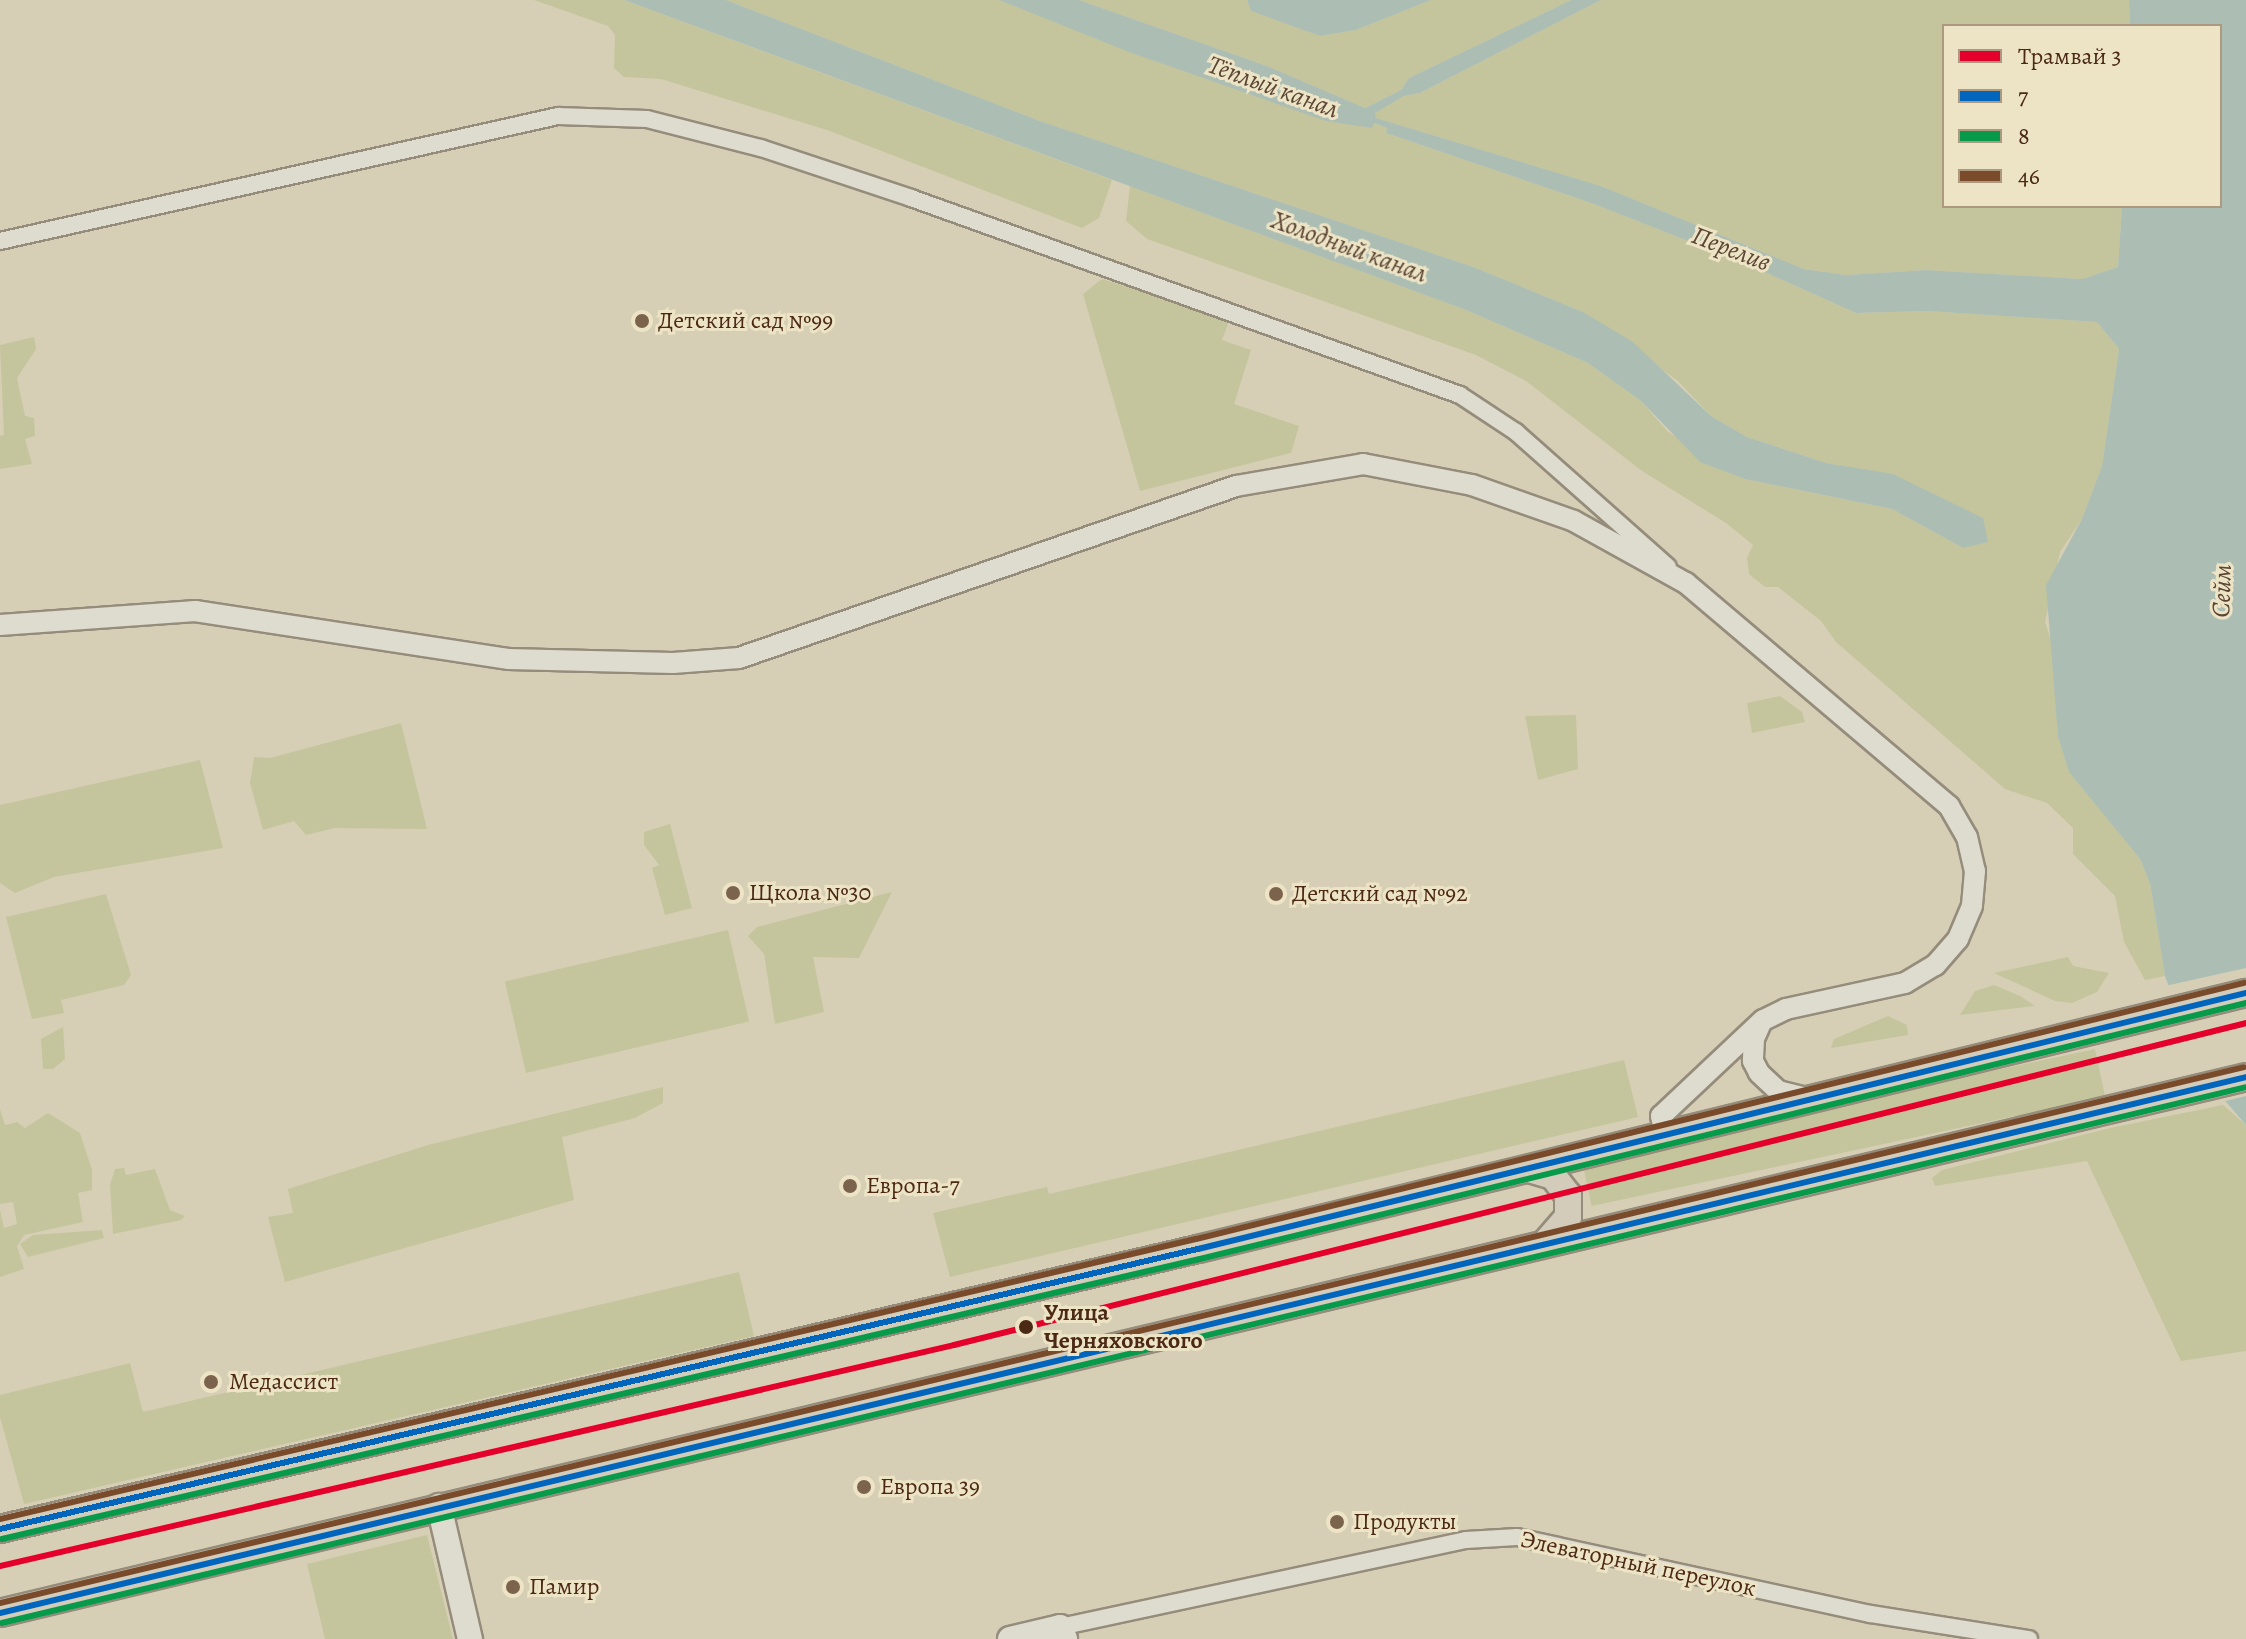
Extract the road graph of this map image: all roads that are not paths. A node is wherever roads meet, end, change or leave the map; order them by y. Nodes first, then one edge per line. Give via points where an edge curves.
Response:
1 (0, 241) edge
2 (1686, 583) junction
3 (0, 625) edge
4 (2246, 993) edge
5 (1763, 1020) junction
6 (2246, 1077) edge
7 (1810, 1099) junction
8 (1663, 1125) junction
9 (1529, 1169) junction
10 (1546, 1242) junction
11 (439, 1506) junction
12 (0, 1529) edge
13 (0, 1613) edge
14 (1062, 1633) edge
15 (470, 1639) edge
16 (1010, 1639) edge
17 (2029, 1639) edge

1 - 2 street via 558,116 647,119 761,148 911,198 1460,395 1516,432
2 - 3 street via 1625,546 1522,500 1363,464 1236,486 739,658 673,663 508,659 195,611
2 - 5 street via 1949,806 1967,837 1975,871 1972,906 1958,939 1935,965 1905,983 1786,1009
4 - 7 main road
5 - 7 street via 1754,1039 1759,1073 1778,1091
5 - 8 street
6 - 10 main road
7 - 8 main road
8 - 9 main road
9 - 10 main road via 1553,1176 1568,1195 1568,1217
9 - 12 main road
10 - 11 main road
11 - 13 main road
11 - 15 main road
14 - 16 main road
14 - 17 street, Элеваторный переулок via 1466,1540 1517,1537 1871,1614

